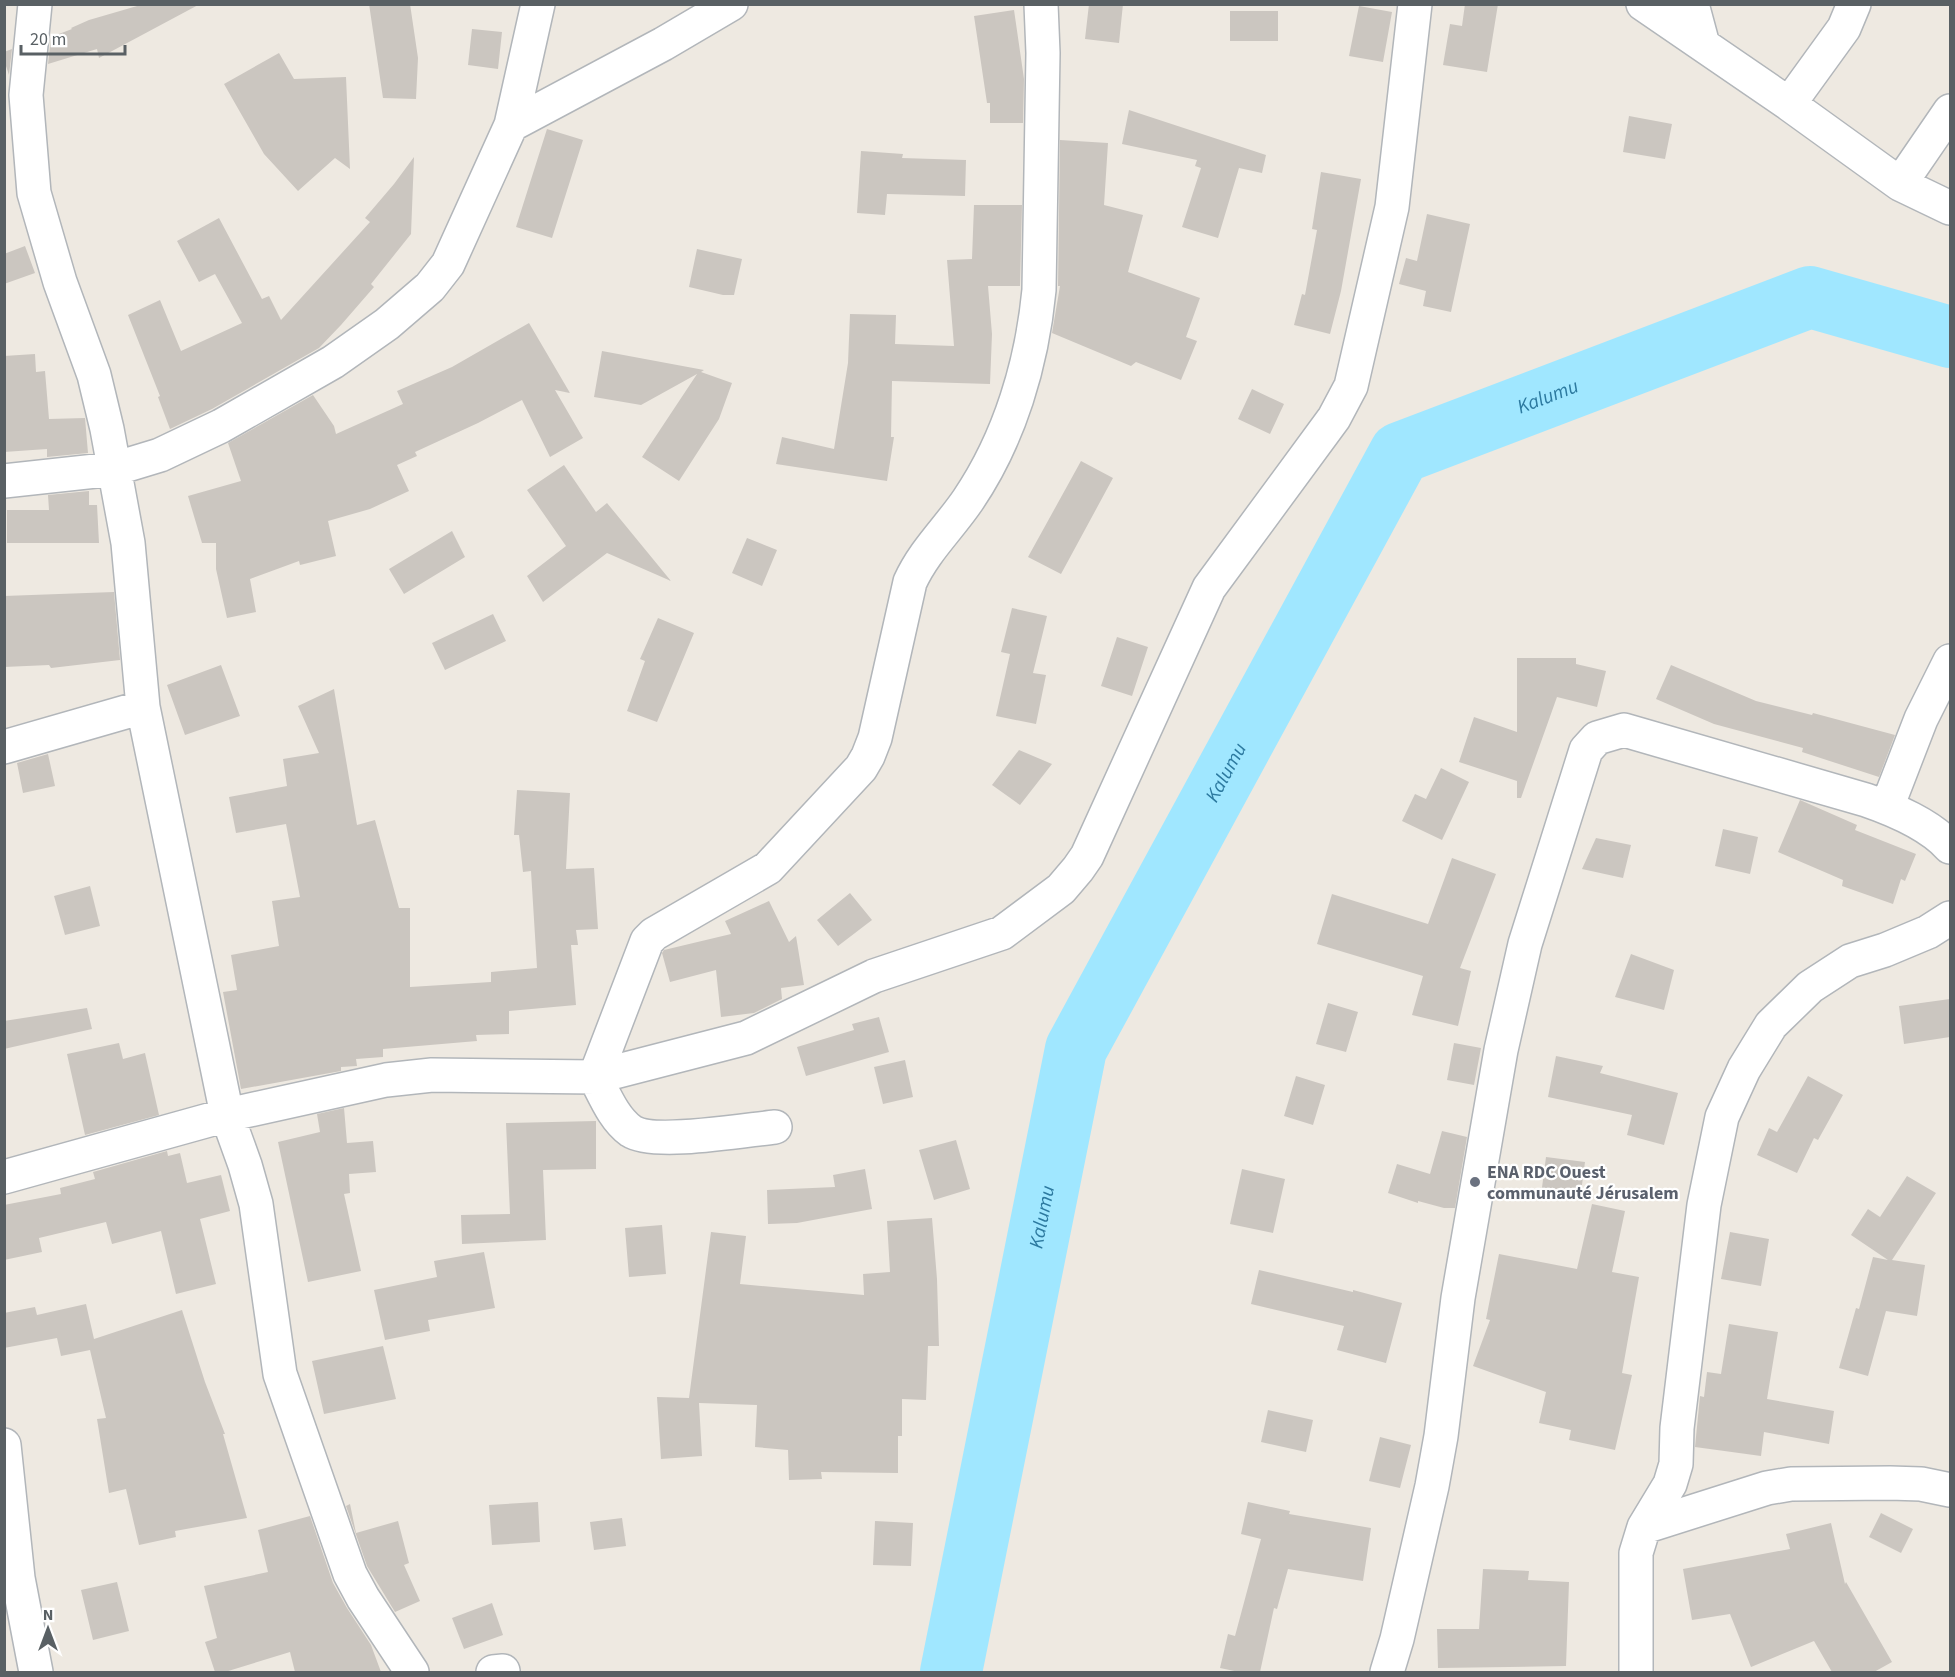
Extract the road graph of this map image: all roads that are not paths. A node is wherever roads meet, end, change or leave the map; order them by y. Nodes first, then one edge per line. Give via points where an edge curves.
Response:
1 (35, 4) edge
2 (538, 4) edge
3 (731, 4) edge
4 (1041, 4) edge
5 (1415, 4) edge
6 (1643, 4) edge
7 (1692, 4) edge
8 (1854, 4) edge
9 (1703, 45) junction
10 (1789, 104) junction
11 (1950, 111) edge
12 (511, 125) junction
13 (1900, 184) junction
14 (1949, 206) edge
15 (114, 469) junction
16 (4, 481) edge
17 (1950, 661) edge
18 (143, 707) junction
19 (4, 747) edge
20 (1887, 807) junction
21 (1950, 847) edge
22 (1950, 918) edge
23 (595, 1077) junction
24 (227, 1115) junction
25 (775, 1127) dead end
26 (4, 1177) edge
27 (4, 1445) edge
28 (1950, 1490) edge
29 (1644, 1527) junction
30 (36, 1672) edge
31 (412, 1672) edge
32 (1387, 1672) edge
33 (1636, 1672) edge

1 - 15 street via 26,95 34,193 60,282 94,375
2 - 12 street
3 - 12 street
4 - 23 street via 1037,314 1023,378 1004,435 968,500 910,582 875,738 861,768 768,868 647,941
5 - 23 street via 1392,207 1351,386 1334,418 1209,588 1078,869 1061,889 1002,933 874,976 746,1038
6 - 9 street
7 - 9 street
8 - 10 street via 1844,28
9 - 10 street
10 - 13 street
11 - 13 street
12 - 15 street via 448,264 430,287 396,317 333,362 221,426 160,455
13 - 14 street
15 - 16 street
15 - 18 street via 128,543
17 - 20 street
18 - 19 street
18 - 24 street
20 - 21 street via 1922,825
20 - 32 street via 1624,730 1597,738 1586,750 1525,944 1501,1050 1458,1298 1437,1456
22 - 29 street via 1928,932 1850,961 1810,987 1771,1025 1744,1069 1722,1117 1704,1206 1676,1464 1670,1485
23 - 24 street via 408,1077
23 - 25 street via 621,1121 644,1136 664,1138
24 - 26 street
24 - 31 street via 256,1204 280,1374 350,1574
27 - 30 street via 18,1578
28 - 29 street via 1890,1483 1791,1484
29 - 33 street via 1636,1553

